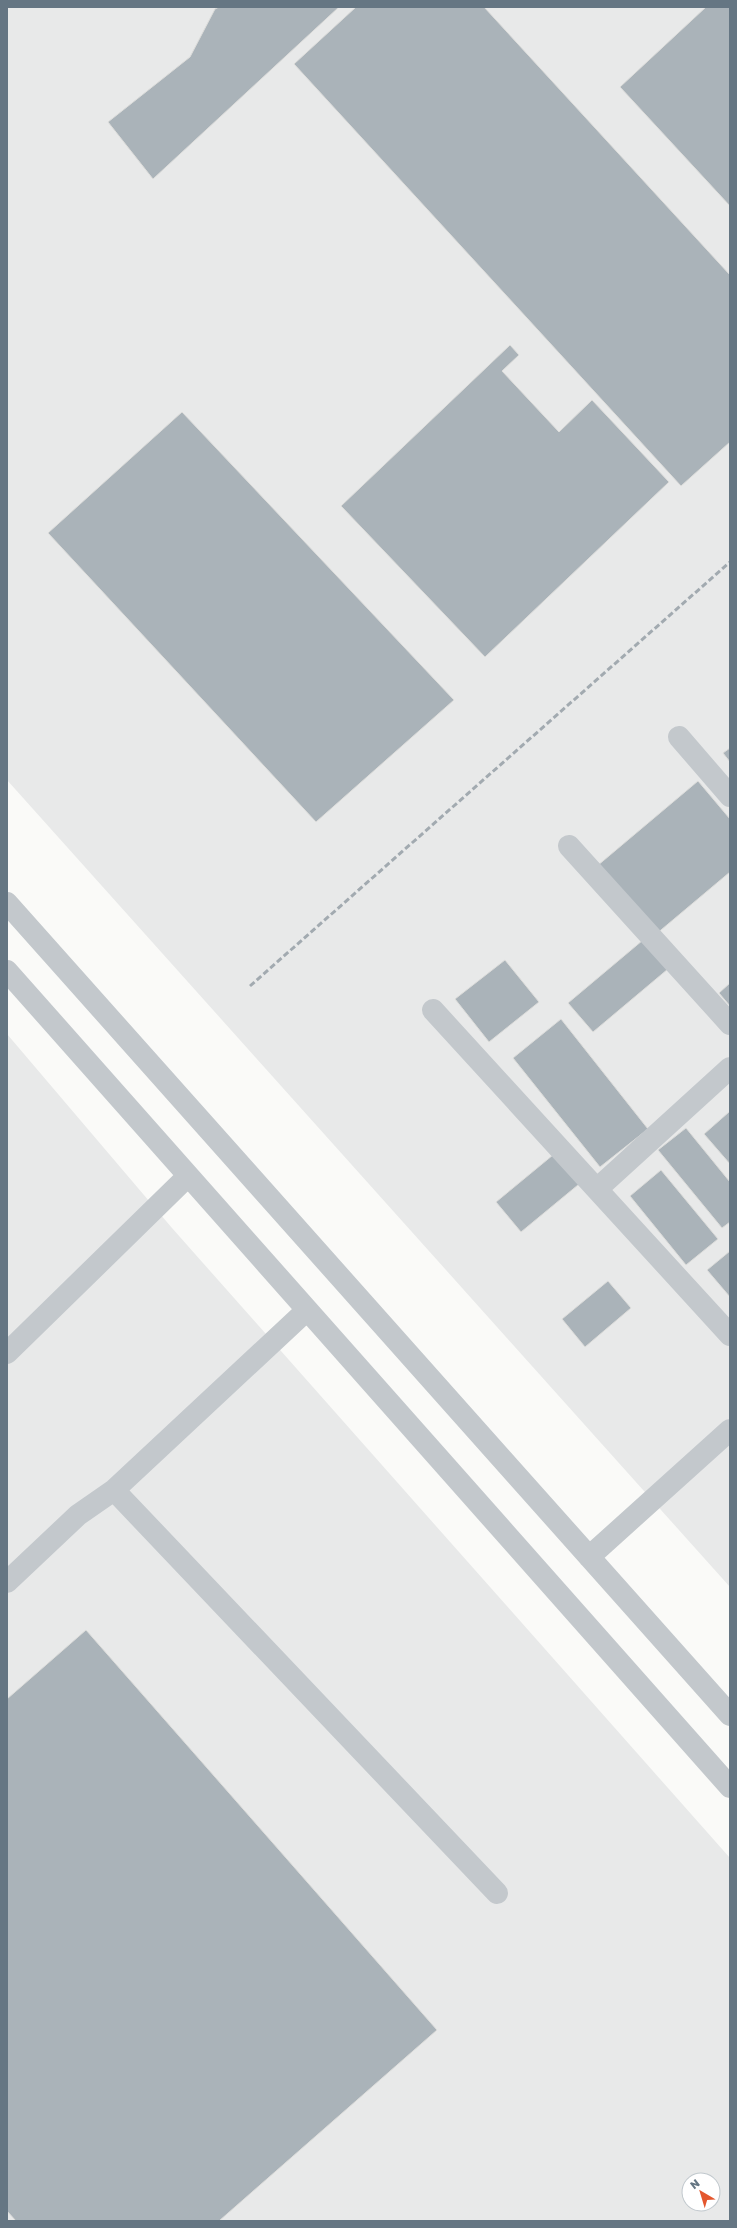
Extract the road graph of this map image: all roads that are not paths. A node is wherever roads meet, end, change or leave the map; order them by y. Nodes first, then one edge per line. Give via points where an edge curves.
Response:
1 (679, 737) dead end
2 (730, 796) edge
3 (569, 846) dead end
4 (7, 903) edge
5 (7, 971) edge
6 (433, 1010) dead end
7 (730, 1024) edge
8 (730, 1068) edge
9 (188, 1176) junction
10 (597, 1189) junction
11 (308, 1310) junction
12 (730, 1335) edge
13 (7, 1353) edge
14 (730, 1430) edge
15 (114, 1490) junction
16 (589, 1557) junction
17 (7, 1582) edge
18 (730, 1715) edge
19 (730, 1787) edge
20 (497, 1893) dead end

1 - 2 street
3 - 7 street
4 - 16 street
5 - 9 street
6 - 10 street
8 - 10 street
9 - 11 street
9 - 13 street
10 - 12 street
11 - 15 street
11 - 19 street
14 - 16 street
15 - 17 street via 78,1515
15 - 20 street
16 - 18 street

